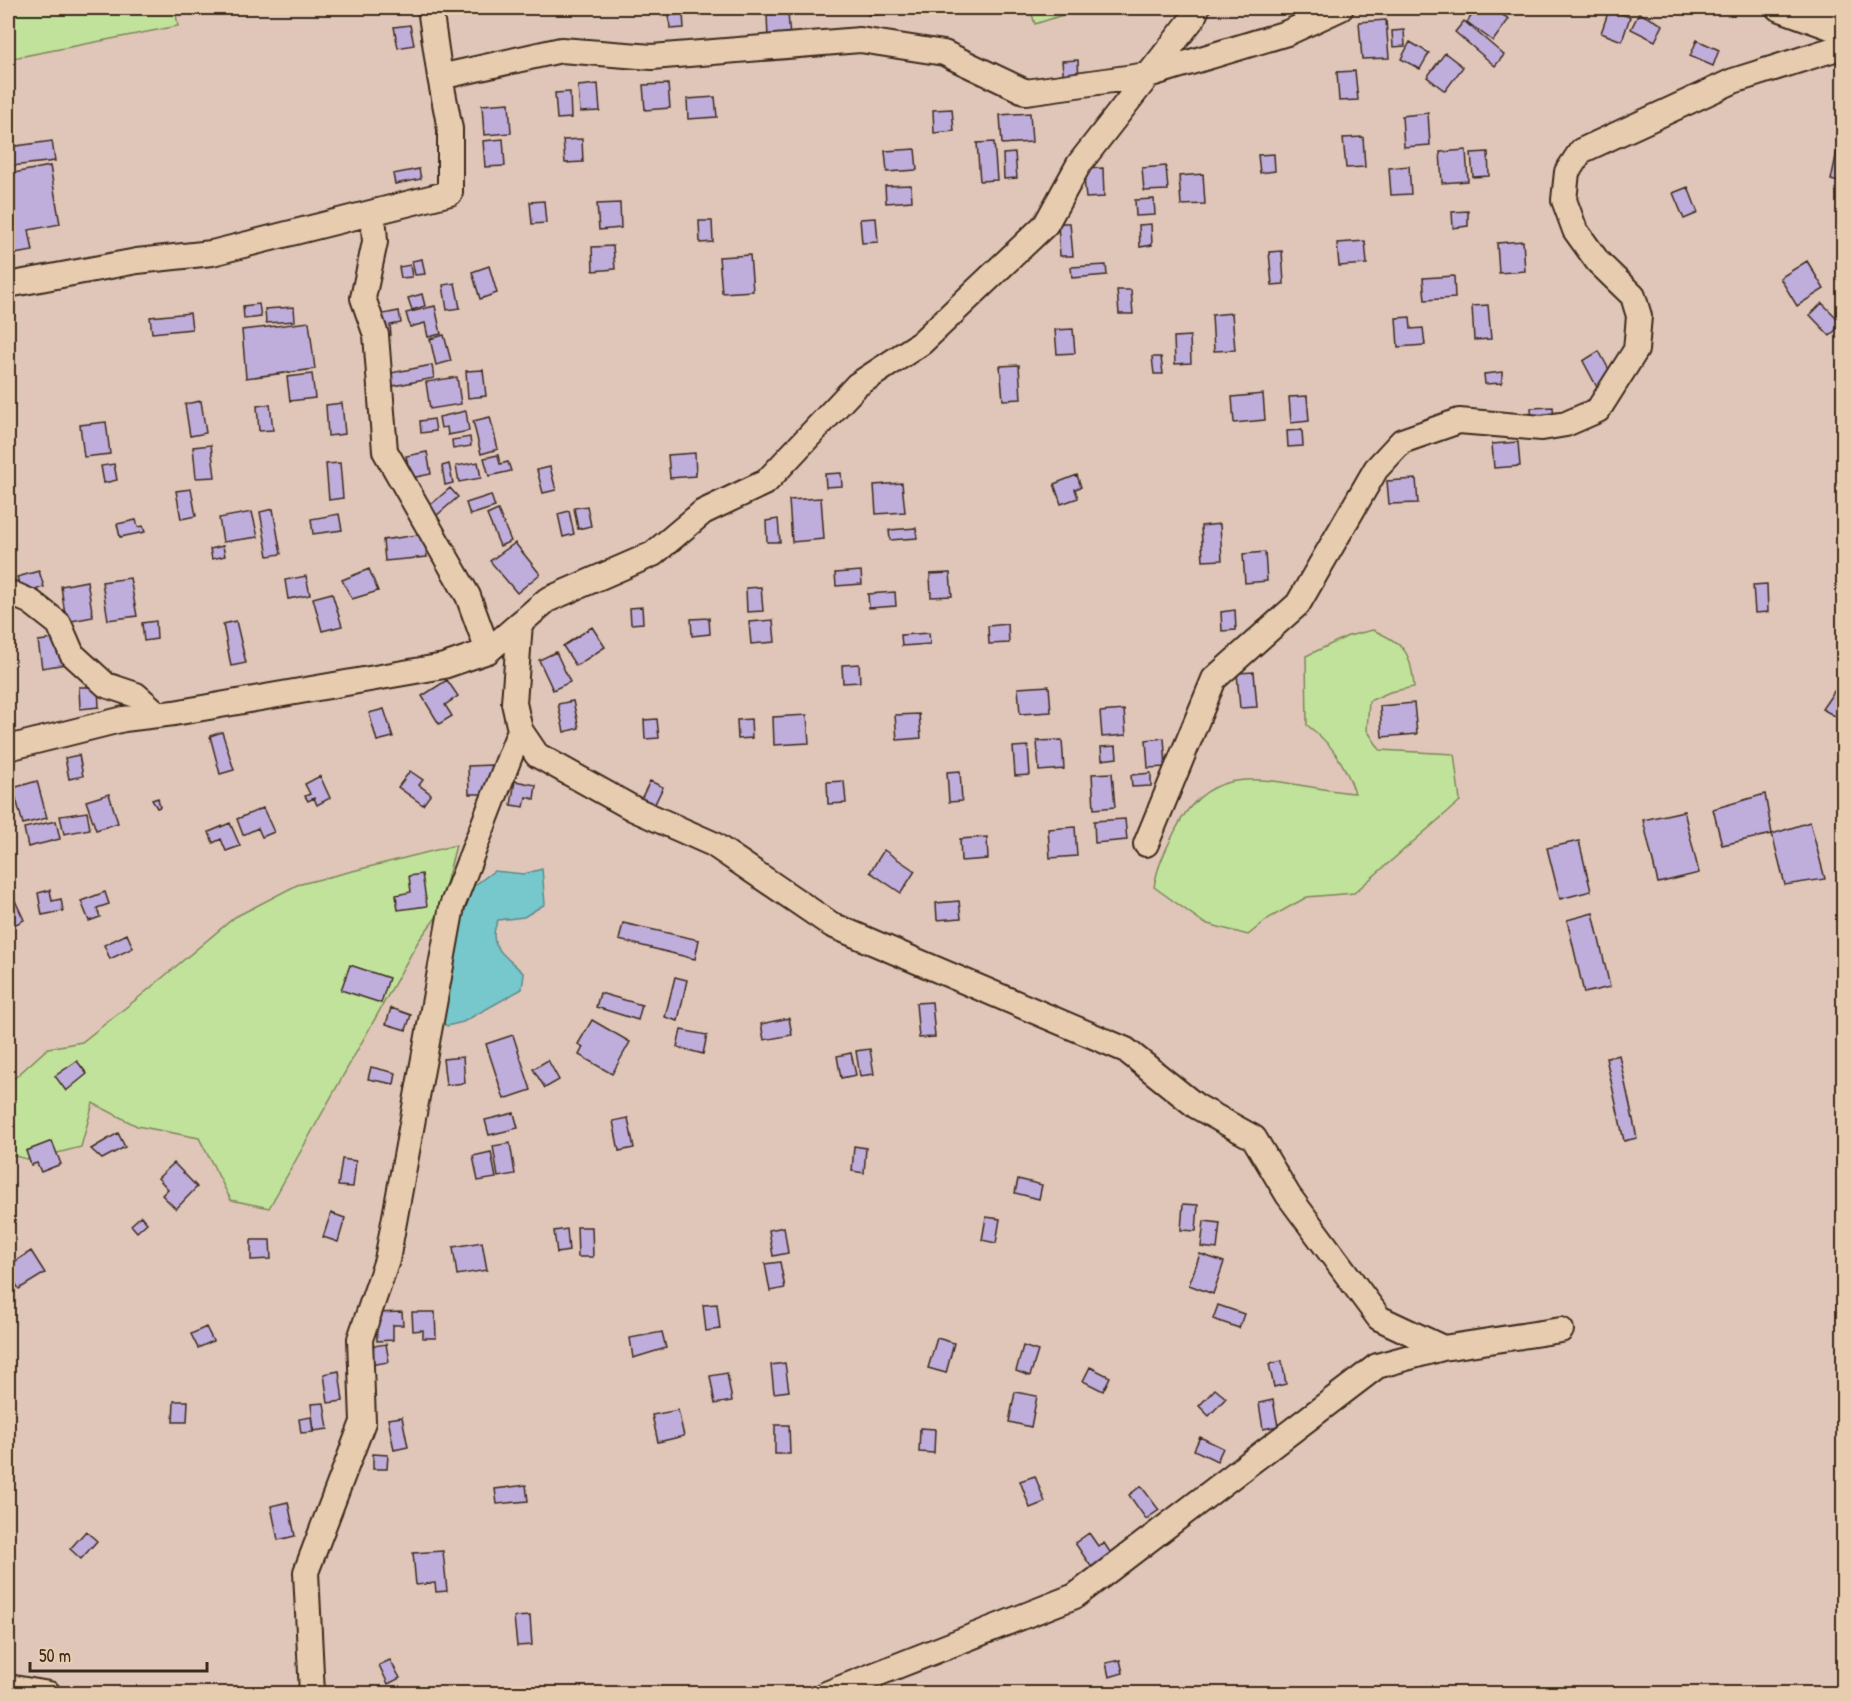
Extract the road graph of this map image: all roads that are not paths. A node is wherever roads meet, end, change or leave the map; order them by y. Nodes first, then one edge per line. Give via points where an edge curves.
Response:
1 (430, 8) edge
2 (1197, 8) edge
3 (1341, 8) edge
4 (1778, 8) edge
5 (1827, 8) edge
6 (1844, 14) edge
7 (1844, 32) edge
8 (1844, 46) edge
9 (1148, 75) junction
10 (440, 77) junction
11 (368, 214) junction
12 (8, 285) edge
13 (8, 592) edge
14 (520, 623) junction
15 (488, 651) junction
16 (159, 715) junction
17 (520, 730) junction
18 (8, 748) edge
19 (1146, 844) dead end
20 (1561, 1330) dead end
21 (1443, 1348) junction
22 (8, 1687) edge
23 (49, 1694) edge
24 (312, 1694) edge
25 (826, 1694) edge

1 - 10 street
2 - 9 street via 1194,18
3 - 9 street via 1287,33
4 - 7 street
5 - 6 main road
8 - 19 street via 1733,81 1581,151 1567,171 1564,200 1575,230 1598,262 1633,296 1639,316 1636,350 1598,410 1566,424 1542,428 1459,421 1402,441 1376,470 1298,604 1214,679
9 - 10 street via 1026,92 944,53 860,40 652,57 561,50
9 - 14 street via 1079,164 1046,224 921,343 857,385 766,482 703,512 653,554 547,600
10 - 11 street via 450,129 450,193
11 - 12 street via 212,254 137,261
11 - 15 street via 375,242 363,298 376,335 385,452 468,596
13 - 16 street via 31,602 58,624 72,654 106,685 136,695
14 - 15 street
14 - 17 street via 514,703
15 - 16 street via 444,666
16 - 18 street via 124,719
17 - 21 street via 537,755 634,809 713,844 832,925 1126,1050 1196,1106 1254,1138 1288,1195 1379,1318
17 - 24 street via 452,906 387,1260 360,1339 363,1422 306,1572
20 - 21 street
21 - 25 street via 1377,1366 1075,1596
22 - 23 street

